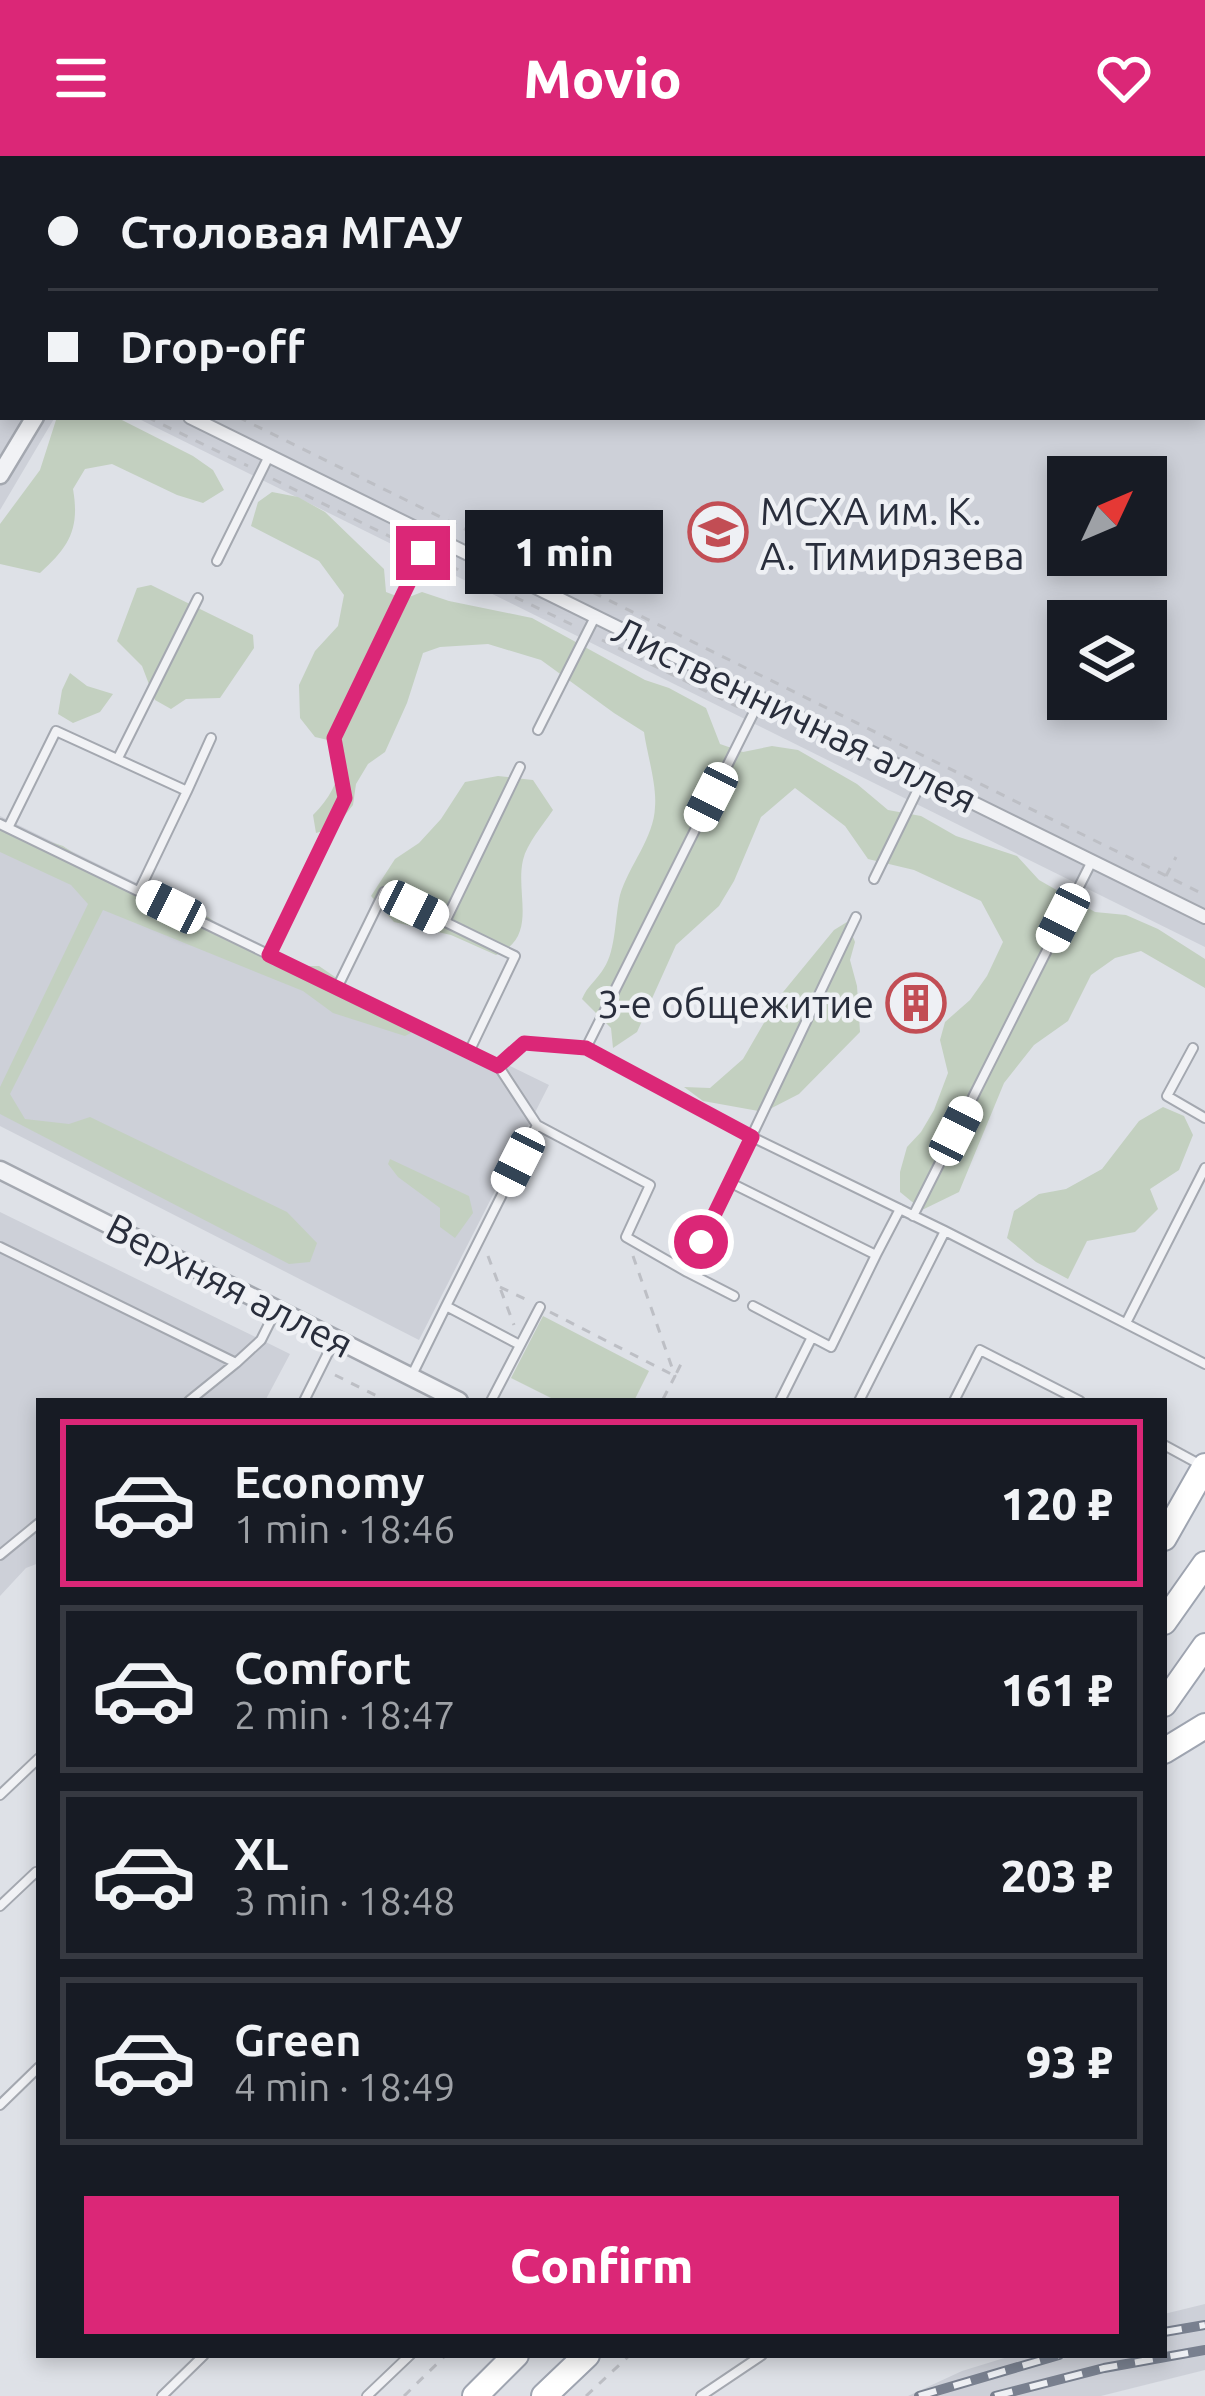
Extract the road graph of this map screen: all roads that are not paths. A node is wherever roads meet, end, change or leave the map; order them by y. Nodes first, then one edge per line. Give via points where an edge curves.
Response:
1 (33, 420) edge
2 (196, 420) edge
3 (268, 456) junction
4 (0, 475) edge
5 (431, 535) junction
6 (217, 561) dead end
7 (198, 598) dead end
8 (596, 616) junction
9 (760, 698) junction
10 (538, 730) dead end
11 (211, 738) dead end
12 (118, 758) junction
13 (520, 767) dead end
14 (923, 778) junction
15 (187, 791) junction
16 (4, 826) edge
17 (1091, 861) junction
18 (874, 879) dead end
19 (139, 891) junction
20 (856, 916) dead end
21 (1205, 917) edge
22 (445, 922) junction
23 (269, 955) junction
24 (337, 988) junction
25 (586, 1048) junction
26 (1193, 1048) dead end
27 (469, 1052) junction
28 (498, 1066) junction
29 (1205, 1118) edge
30 (538, 1125) junction
31 (752, 1137) junction
32 (1205, 1168) edge
33 (0, 1170) edge
34 (730, 1183) junction
35 (900, 1209) junction
36 (913, 1216) junction
37 (945, 1231) junction
38 (0, 1247) edge
39 (876, 1255) junction
40 (687, 1272) junction
41 (734, 1297) dead end
42 (446, 1306) junction
43 (753, 1306) dead end
44 (540, 1307) road end
45 (277, 1309) junction
46 (1126, 1323) junction
47 (812, 1337) junction
48 (335, 1338) junction
49 (520, 1345) junction
50 (236, 1363) junction
51 (1205, 1364) edge
52 (411, 1376) junction
53 (193, 1398) edge
54 (306, 1398) edge
55 (453, 1398) edge
56 (493, 1398) edge
57 (782, 1398) edge
58 (861, 1398) edge
59 (955, 1398) edge
60 (1074, 1398) edge
61 (1167, 1447) edge
62 (1205, 1467) edge
63 (36, 1525) edge
64 (1167, 1533) edge
65 (0, 1555) edge
66 (1205, 1564) edge
67 (1167, 1618) edge
68 (1205, 1646) edge
69 (1167, 1700) edge
70 (1205, 1726) edge
71 (1167, 1749) edge
72 (36, 1761) edge
73 (0, 1795) edge
74 (36, 1874) edge
75 (0, 1906) edge
76 (36, 2070) edge
77 (0, 2105) edge
78 (201, 2358) edge
79 (407, 2358) edge
80 (584, 2358) edge
81 (758, 2358) edge
82 (499, 2366) edge
83 (162, 2396) edge
84 (368, 2396) edge
85 (475, 2396) edge
86 (544, 2396) edge
87 (701, 2396) edge

1 - 4 street
2 - 3 street, Лиственничная аллея
3 - 5 street, Лиственничная аллея
3 - 6 lane
5 - 8 street, Лиственничная аллея
5 - 23 lane via 334,738 345,798
7 - 12 lane
8 - 9 street, Лиственничная аллея
8 - 10 lane
9 - 14 street, Лиственничная аллея
9 - 25 lane
11 - 15 lane
12 - 15 lane
12 - 16 lane via 56,731
13 - 22 lane
14 - 17 street, Лиственничная аллея
14 - 18 lane
15 - 19 lane
16 - 19 lane
17 - 21 street, Лиственничная аллея
17 - 36 lane
19 - 23 lane
20 - 31 lane
22 - 24 lane via 384,892
22 - 27 lane via 515,956
23 - 24 lane
24 - 27 lane
25 - 28 lane via 524,1043
25 - 31 lane
26 - 29 lane via 1167,1096
27 - 28 lane
28 - 30 lane
30 - 40 lane via 650,1185 626,1237
30 - 42 lane
31 - 34 lane
31 - 35 lane
32 - 46 lane
33 - 45 street, Верхняя аллея
34 - 39 lane
34 - 40 lane
35 - 36 lane
35 - 39 lane
36 - 37 lane
37 - 46 lane
37 - 58 lane
38 - 50 lane
39 - 47 lane via 831,1347
40 - 41 lane
42 - 49 lane
42 - 52 lane
43 - 47 lane
44 - 49 lane
45 - 48 street, Верхняя аллея
45 - 50 lane via 261,1340
46 - 51 lane
47 - 57 lane
48 - 52 street, Верхняя аллея
48 - 54 lane
49 - 56 lane
50 - 53 lane
52 - 55 street, Верхняя аллея
59 - 60 lane via 980,1350
61 - 62 lane
62 - 64 main road
63 - 65 lane
66 - 67 main road
68 - 69 main road
70 - 71 main road
72 - 73 lane
74 - 75 lane
76 - 77 lane
78 - 83 lane
79 - 84 lane
80 - 86 main road
81 - 87 lane
82 - 85 main road

